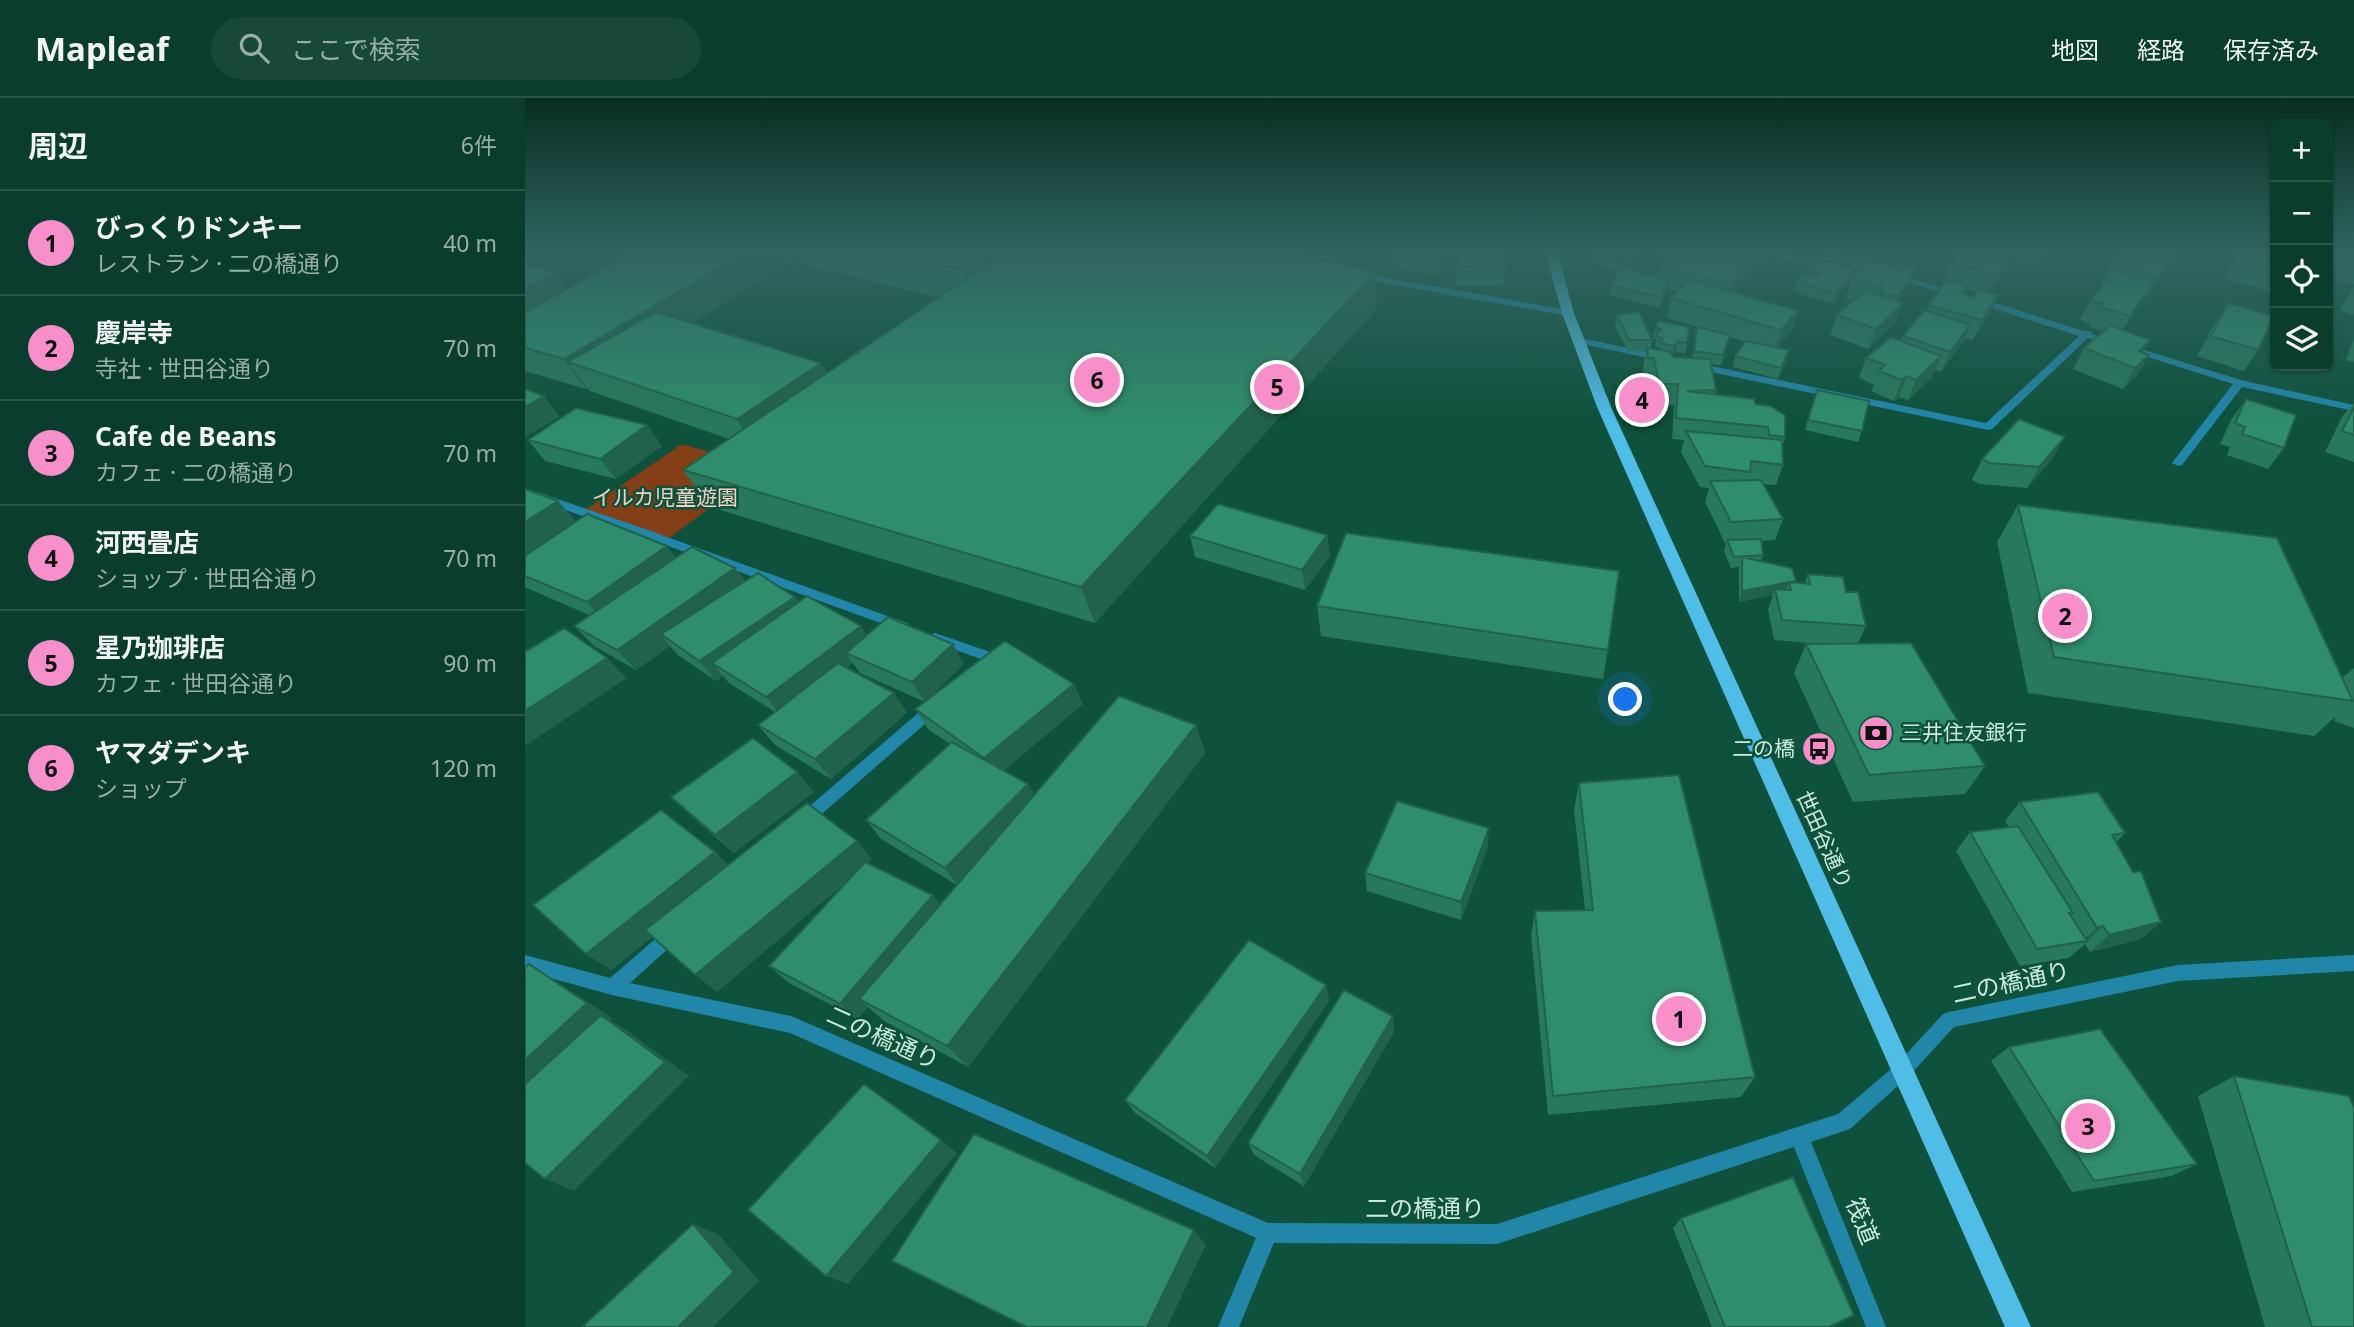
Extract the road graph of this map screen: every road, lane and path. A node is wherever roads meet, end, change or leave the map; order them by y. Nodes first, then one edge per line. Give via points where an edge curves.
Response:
1 (1547, 309) edge
2 (1567, 309) edge
3 (2010, 309) edge
4 (1568, 313) junction
5 (2088, 334) junction
6 (1581, 341) junction
7 (1668, 359) edge
8 (1681, 362) edge
9 (2239, 383) junction
10 (2354, 408) edge
11 (2178, 463) dead end
12 (525, 492) edge
13 (970, 677) edge
14 (949, 695) edge
15 (791, 832) edge
16 (686, 923) edge
17 (525, 963) edge
18 (2354, 963) edge
19 (612, 988) junction
20 (1903, 1070) junction
21 (1799, 1135) junction
22 (1268, 1233) junction
23 (1228, 1327) edge
24 (1876, 1327) edge
25 (2018, 1327) edge

1 - 4 street
2 - 4 main road, 世田谷通り
3 - 5 street
4 - 6 main road, 世田谷通り
5 - 8 street via 1988,427
5 - 9 street
6 - 7 street
6 - 20 main road, 世田谷通り via 1604,407
9 - 10 street
9 - 11 street
12 - 13 street via 991,658
14 - 15 street
16 - 19 street
17 - 19 street, 二の橋通り
18 - 20 street, 二の橋通り via 2178,974 1949,1020
19 - 22 street, 二の橋通り via 791,1025
20 - 21 street, 二の橋通り via 1843,1122
20 - 25 main road, 世田谷通り
21 - 22 street, 二の橋通り via 1497,1234
21 - 24 street, 筏道
22 - 23 street

